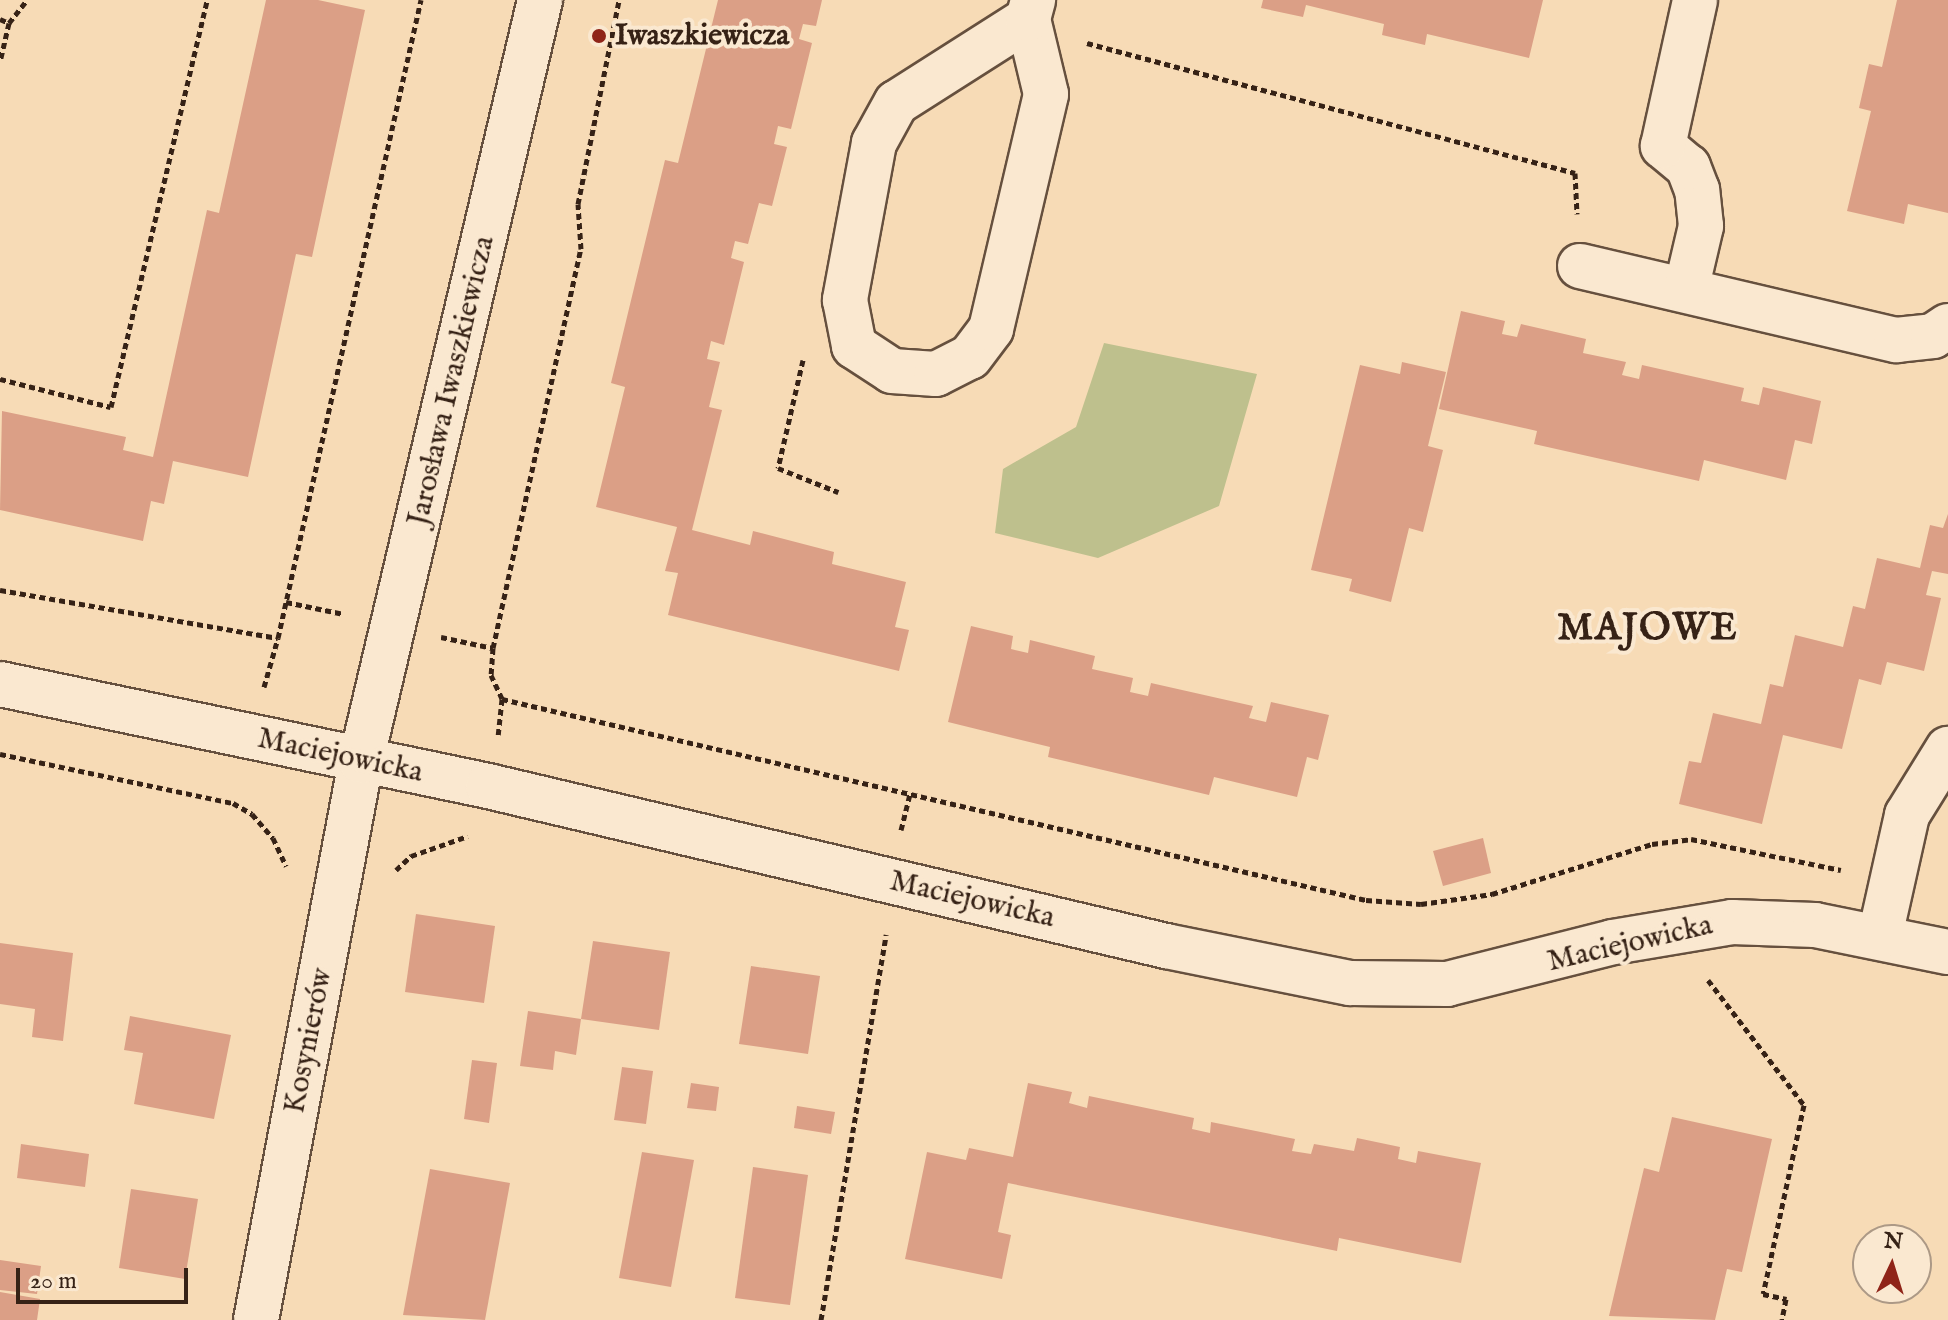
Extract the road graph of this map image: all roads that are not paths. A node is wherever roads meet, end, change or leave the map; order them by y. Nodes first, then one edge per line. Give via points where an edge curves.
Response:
1 (540, 0) edge
2 (1695, 0) edge
3 (1030, 10) edge
4 (1580, 266) road end
5 (1686, 290) junction
6 (1948, 326) edge
7 (0, 684) edge
8 (1948, 749) edge
9 (361, 761) junction
10 (1880, 936) junction
11 (1948, 952) edge
12 (256, 1320) edge

1 - 9 street, Jarosława Iwaszkiewicza
2 - 5 street via 1663,146 1688,167 1697,190 1701,226
3 - 3 street via 896,103 874,143 845,300 854,346 892,371 936,374 970,357 991,329 1046,94
4 - 5 street
5 - 6 street via 1896,340 1933,336
7 - 9 street, Maciejowicka
8 - 10 street via 1907,815
9 - 10 street, Maciejowicka via 1350,983 1447,984 1613,942 1732,922 1779,920
9 - 12 street, Kosynierów
10 - 11 street, Maciejowicka

